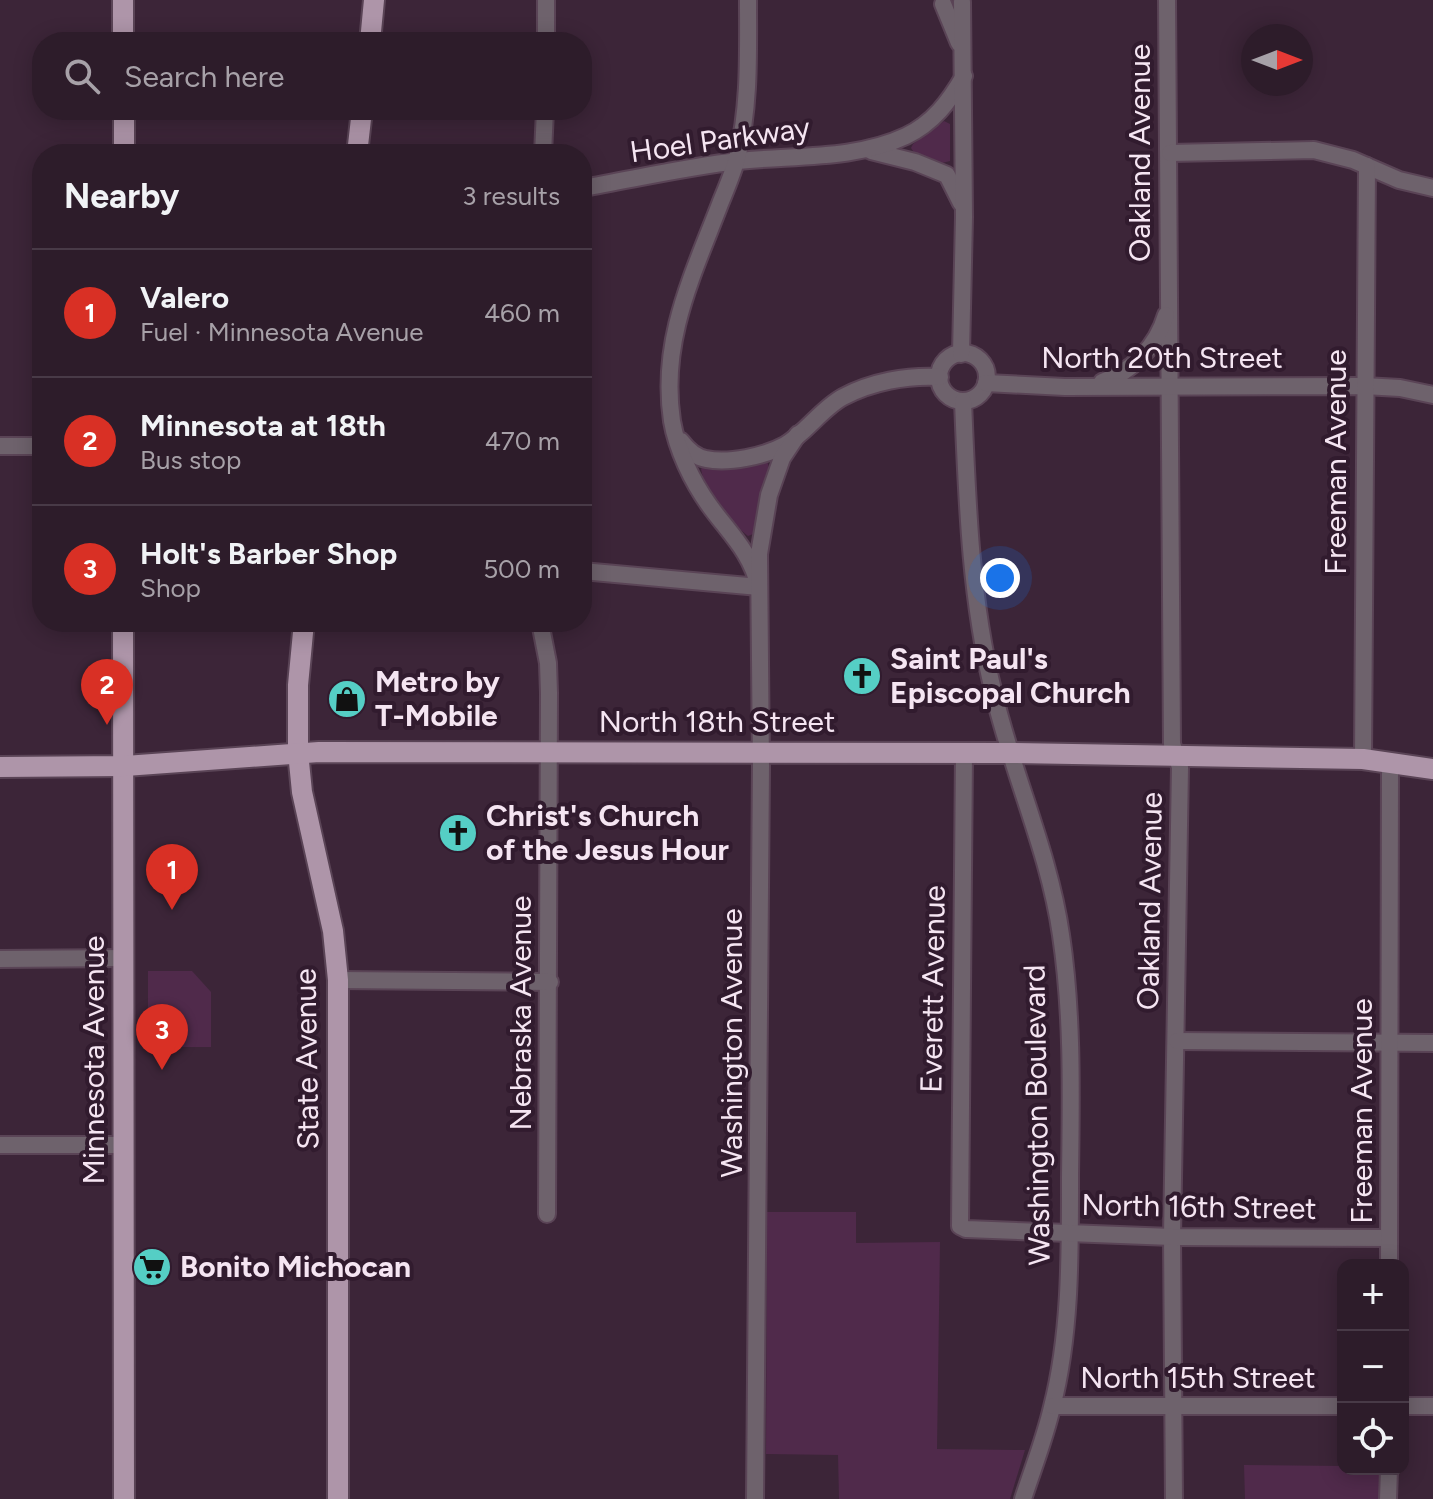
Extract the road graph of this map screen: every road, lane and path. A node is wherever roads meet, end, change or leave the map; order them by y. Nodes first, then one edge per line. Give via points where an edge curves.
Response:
1 (123, 0) edge
2 (374, 0) edge
3 (546, 0) edge
4 (748, 0) edge
5 (1167, 0) edge
6 (964, 1) edge
7 (940, 2) edge
8 (123, 32) edge
9 (371, 32) edge
10 (546, 32) edge
11 (963, 56) junction
12 (964, 76) junction
13 (124, 120) edge
14 (361, 120) edge
15 (545, 120) edge
16 (124, 144) edge
17 (358, 144) edge
18 (543, 144) edge
19 (865, 150) junction
20 (1170, 153) junction
21 (736, 162) junction
22 (1367, 166) junction
23 (592, 186) edge
24 (1433, 188) edge
25 (964, 217) junction
26 (1168, 306) junction
27 (961, 354) junction
28 (940, 377) junction
29 (986, 383) junction
30 (1364, 386) junction
31 (1065, 387) junction
32 (1171, 387) junction
33 (1433, 395) edge
34 (963, 401) junction
35 (672, 421) junction
36 (798, 434) junction
37 (0, 446) edge
38 (32, 446) edge
39 (592, 572) edge
40 (759, 587) junction
41 (123, 632) edge
42 (303, 632) edge
43 (542, 632) edge
44 (550, 751) junction
45 (761, 751) junction
46 (298, 752) junction
47 (964, 753) junction
48 (1012, 753) junction
49 (1175, 755) junction
50 (1363, 759) junction
51 (1390, 765) junction
52 (125, 766) junction
53 (0, 767) edge
54 (1433, 769) edge
55 (125, 958) junction
56 (0, 959) edge
57 (338, 980) junction
58 (550, 982) junction
59 (1177, 1041) junction
60 (1391, 1043) junction
61 (1433, 1043) edge
62 (0, 1145) edge
63 (124, 1145) junction
64 (547, 1214) dead end
65 (960, 1226) joint
66 (1070, 1233) junction
67 (1172, 1237) junction
68 (1389, 1238) junction
69 (1389, 1259) edge
70 (1053, 1406) junction
71 (1337, 1406) edge
72 (1409, 1406) edge
73 (1433, 1406) edge
74 (1174, 1407) junction
75 (1389, 1475) edge
76 (124, 1499) edge
77 (338, 1499) edge
78 (755, 1499) edge
79 (1023, 1499) edge
80 (1174, 1499) edge
81 (1388, 1499) edge

1 - 8 main road
2 - 9 main road
3 - 10 street
4 - 21 street, Washington Avenue via 745,121
5 - 20 street, Oakland Avenue
6 - 7 street
6 - 11 street
7 - 11 street
11 - 12 street
12 - 19 street, Hoel Parkway via 946,106 926,124
12 - 25 street
13 - 16 main road
14 - 17 main road
15 - 18 street
19 - 21 street, Hoel Parkway
19 - 25 street, Hoel Parkway via 947,175 960,196
20 - 22 street via 1314,150
20 - 26 street, Oakland Avenue
21 - 23 street, Hoel Parkway
21 - 35 street, Washington Avenue via 673,334
22 - 24 street
22 - 30 street, Freeman Avenue
25 - 27 street
26 - 31 street, Oakland Avenue via 1150,349 1118,377
26 - 32 street, Oakland Avenue
27 - 28 street via 948,359
27 - 29 street via 981,362
28 - 34 street via 946,394
28 - 36 street via 909,377 864,388 841,398
29 - 31 street, North 20th Street
29 - 34 street via 978,396
30 - 32 street, North 20th Street
30 - 33 street, North 20th Street
30 - 50 street, Freeman Avenue
31 - 32 street, North 20th Street
32 - 49 street, Oakland Avenue
34 - 48 street, Washington Boulevard via 982,634
35 - 36 street via 687,449 705,459 770,451
35 - 40 street, Washington Avenue via 697,486 748,555
36 - 40 street, Washington Avenue via 782,458 769,495 760,539
37 - 38 street
39 - 40 street
40 - 45 street, Washington Avenue
41 - 52 main road, Minnesota Avenue
42 - 46 main road, State Avenue
43 - 44 street, Nebraska Avenue
44 - 45 main road, North 18th Street
44 - 46 main road, North 18th Street
44 - 58 street, Nebraska Avenue
45 - 47 main road, North 18th Street
45 - 78 street, Washington Avenue
46 - 52 main road, North 18th Street
46 - 57 main road, State Avenue
47 - 48 main road, North 18th Street
47 - 65 street, Everett Avenue
48 - 49 main road, North 18th Street
48 - 66 street, Washington Boulevard via 1048,873 1068,989
49 - 50 main road, North 18th Street
49 - 59 street, Oakland Avenue via 1180,767
50 - 51 main road, North 18th Street
51 - 54 main road, North 18th Street
51 - 60 street, Freeman Avenue
52 - 53 main road, North 18th Street
52 - 55 main road, Minnesota Avenue
55 - 56 street
55 - 63 main road, Minnesota Avenue
57 - 58 street
57 - 77 main road, State Avenue
58 - 64 street, Nebraska Avenue
59 - 60 street
59 - 67 street, Oakland Avenue
60 - 61 street
60 - 68 street, Freeman Avenue
62 - 63 street
63 - 76 main road, Minnesota Avenue
65 - 66 street, North 16th Street
66 - 67 street, North 16th Street
66 - 70 street, Washington Boulevard
67 - 68 street, North 16th Street
67 - 74 street, Oakland Avenue
68 - 69 street, Freeman Avenue
70 - 74 street, North 15th Street
70 - 79 street, Washington Boulevard
71 - 74 street, North 15th Street
72 - 73 street
74 - 80 street, Oakland Avenue
75 - 81 street

